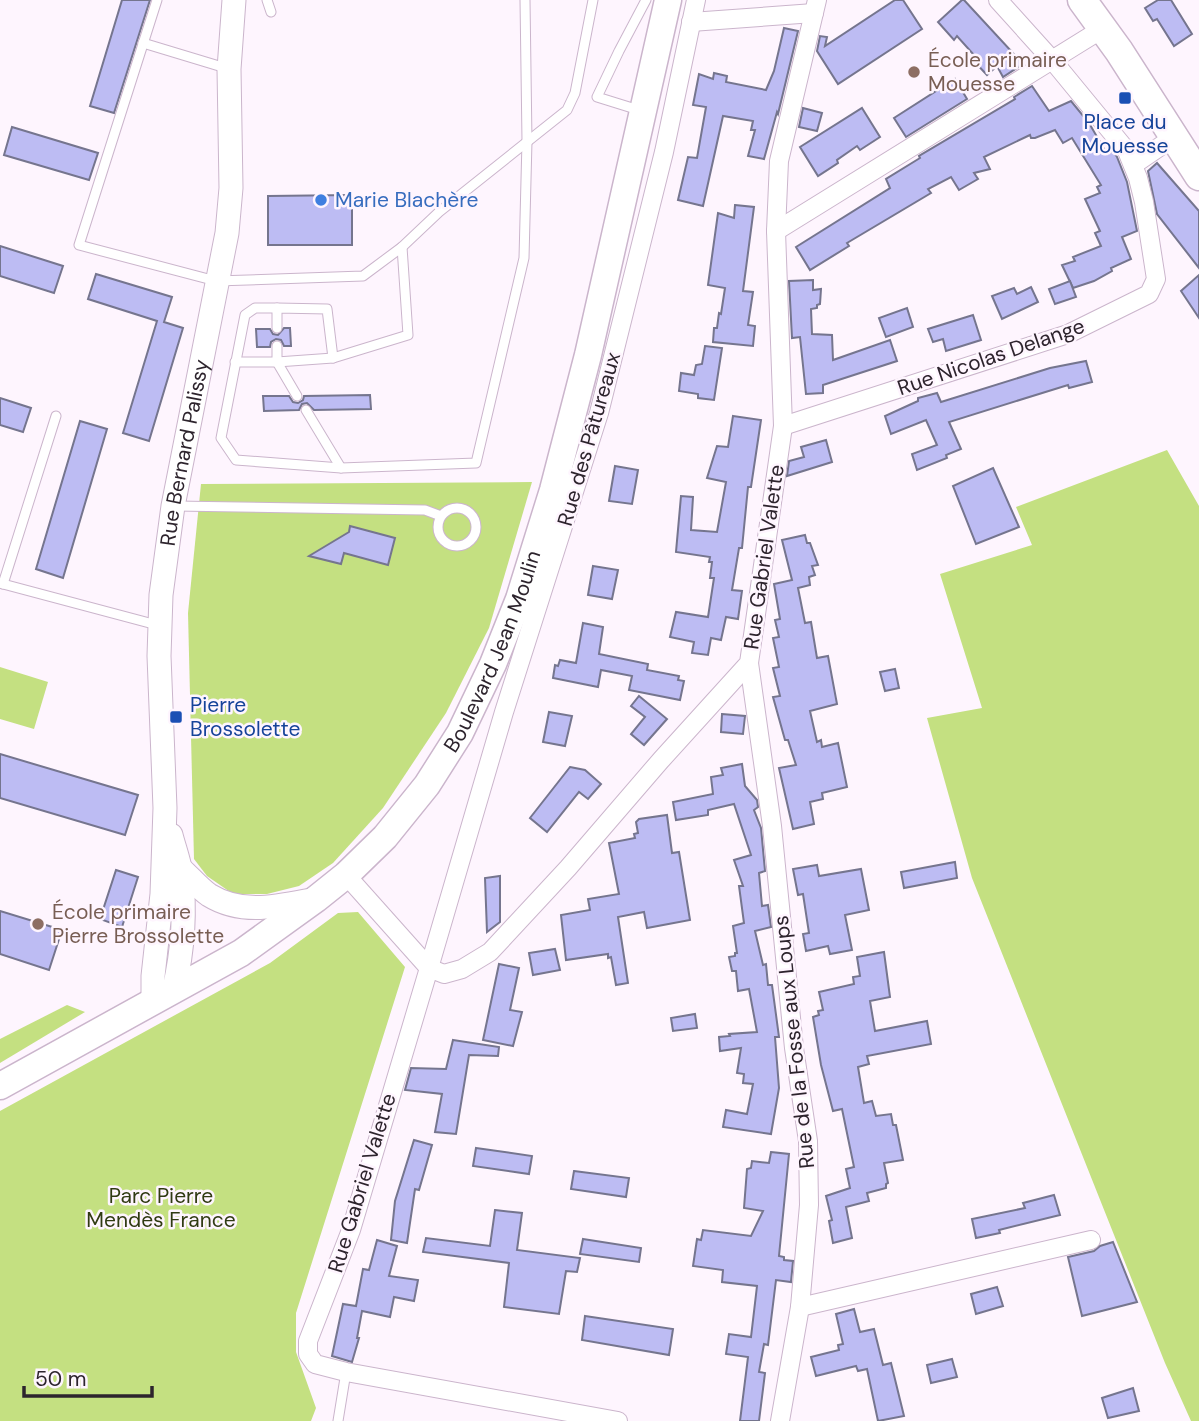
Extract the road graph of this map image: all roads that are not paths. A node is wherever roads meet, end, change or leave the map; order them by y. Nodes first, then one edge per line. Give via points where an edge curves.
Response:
1 (157, 0) edge
2 (234, 0) edge
3 (267, 0) edge
4 (525, 0) edge
5 (593, 0) edge
6 (646, 0) edge
7 (668, 0) edge
8 (696, 0) edge
9 (998, 0) edge
10 (1082, 0) edge
11 (816, 6) edge
12 (271, 12) dead end
13 (691, 22) junction
14 (1102, 29) junction
15 (143, 43) junction
16 (1053, 61) junction
17 (229, 69) junction
18 (642, 111) junction
19 (1174, 137) junction
20 (527, 141) junction
21 (1133, 165) junction
22 (1199, 176) edge
23 (776, 231) junction
24 (402, 247) junction
25 (216, 281) junction
26 (277, 308) junction
27 (277, 328) dead end
28 (277, 346) dead end
29 (334, 358) junction
30 (235, 362) junction
31 (277, 362) junction
32 (297, 396) dead end
33 (306, 410) dead end
34 (56, 416) dead end
35 (783, 426) junction
36 (341, 468) junction
37 (173, 506) junction
38 (441, 516) junction
39 (2, 584) edge
40 (160, 625) junction
41 (748, 663) junction
42 (166, 808) junction
43 (181, 869) junction
44 (346, 875) junction
45 (316, 899) junction
46 (429, 968) junction
47 (164, 995) junction
48 (0, 1086) edge
49 (1091, 1240) dead end
50 (800, 1307) junction
51 (346, 1371) junction
52 (338, 1421) edge
53 (618, 1421) edge
54 (780, 1421) edge

1 - 15 lane
2 - 17 street, Rue Bernard Palissy
3 - 12 lane
4 - 20 lane
5 - 20 lane via 575,93 567,110
6 - 18 lane via 597,97
7 - 18 main road, Boulevard Jean Moulin
8 - 13 street, Rue des Pâtureaux
9 - 16 street, Rue Nicolas Delange
10 - 14 main road
11 - 13 street
11 - 23 street, Rue Gabriel Valette via 779,161
13 - 46 street, Rue des Pâtureaux via 599,413
14 - 16 street
14 - 19 main road
15 - 17 lane
15 - 25 lane via 79,245
16 - 21 street, Rue Nicolas Delange via 1127,151
16 - 23 street
17 - 25 street, Rue Bernard Palissy via 231,188
18 - 44 main road, Boulevard Jean Moulin via 588,355 519,599 460,733 386,837
19 - 21 street
19 - 22 main road
20 - 24 lane
20 - 36 lane via 524,258 476,463
21 - 35 street, Rue Nicolas Delange via 1156,279 1149,294 1069,334
23 - 35 street, Rue Gabriel Valette
24 - 25 lane via 363,276
24 - 29 lane via 408,335
25 - 37 street, Rue Bernard Palissy
26 - 27 lane
26 - 29 lane via 327,309
26 - 30 lane via 255,308 245,315
28 - 31 lane
29 - 31 lane
30 - 31 lane
30 - 36 lane via 221,438 236,460
31 - 32 lane
33 - 36 lane
34 - 39 lane
35 - 41 street, Rue Gabriel Valette
37 - 38 lane via 425,510
37 - 40 street, Rue Bernard Palissy
38 - 38 lane via 456,507 468,511 475,520 472,538 461,545 443,540 438,529
39 - 40 lane
40 - 42 street, Rue Bernard Palissy
41 - 46 street, Rue Gabriel Valette via 490,952 444,974
41 - 50 street, Rue de la Fosse aux Loups via 772,825 808,1140 809,1205
42 - 43 street, Rue Bernard Palissy
42 - 47 street, Rue Bernard Palissy via 153,976
43 - 45 street via 208,894 233,906 263,909
43 - 47 street, Rue Bernard Palissy via 183,948
44 - 45 main road, Boulevard Jean Moulin
44 - 46 street
45 - 47 main road, Boulevard Jean Moulin via 242,953
46 - 51 street, Rue Gabriel Valette via 351,1230 308,1341 308,1354 315,1364
47 - 48 main road, Boulevard Jean Moulin
49 - 50 street
50 - 54 street, Rue de la Fosse aux Loups
51 - 52 lane
51 - 53 street

